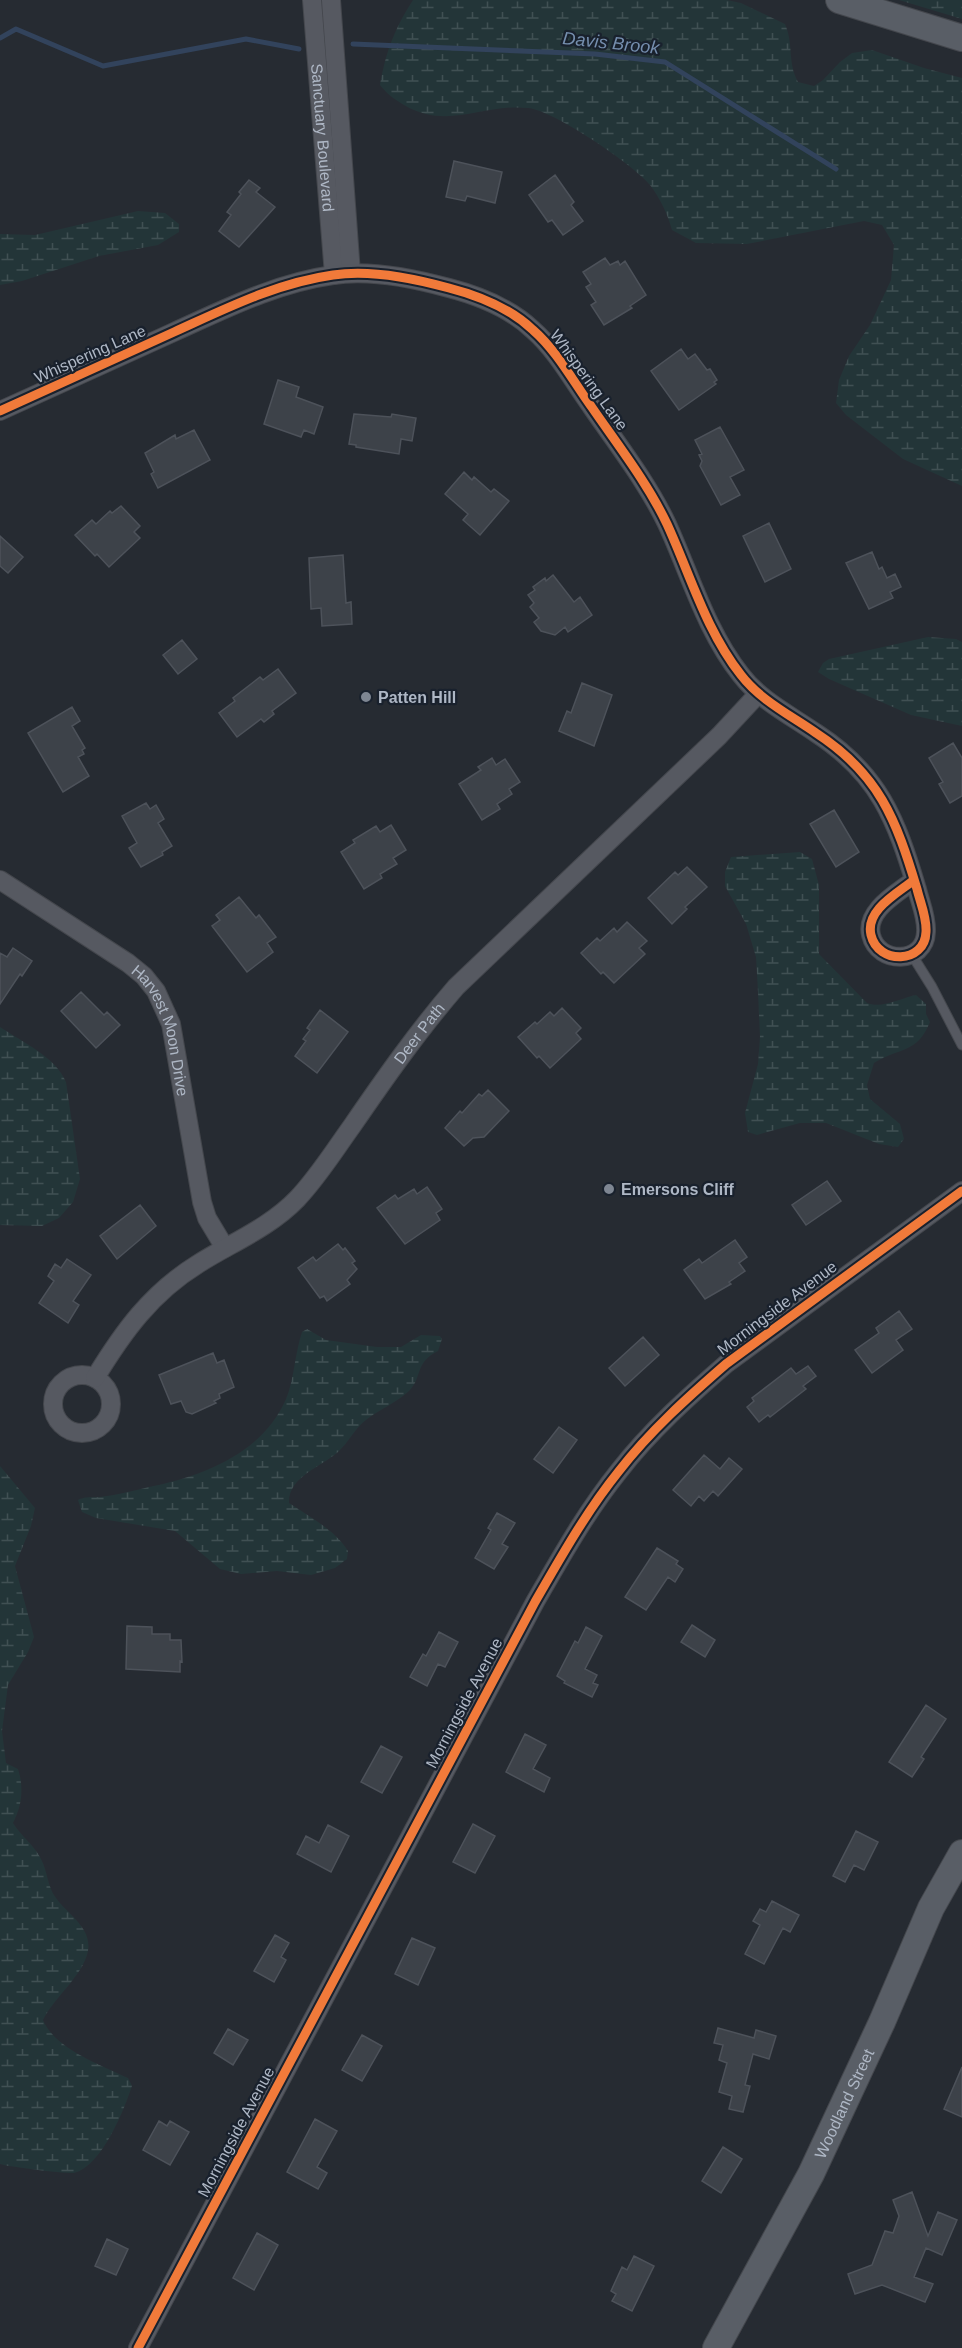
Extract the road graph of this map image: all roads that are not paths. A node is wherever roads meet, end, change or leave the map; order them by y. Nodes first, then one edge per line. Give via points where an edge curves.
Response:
1 (312, 0) edge
2 (331, 0) edge
3 (839, 0) edge
4 (962, 38) edge
5 (342, 274) junction
6 (0, 411) edge
7 (759, 694) junction
8 (0, 880) edge
9 (914, 880) junction
10 (912, 955) junction
11 (962, 1045) edge
12 (962, 1191) edge
13 (225, 1248) junction
14 (95, 1378) dead end
15 (962, 1853) edge
16 (138, 2348) edge
17 (716, 2348) edge

1 - 5 street, Sanctuary Boulevard
2 - 5 street, Sanctuary Boulevard
3 - 4 street
5 - 6 street, Whispering Lane via 258,294
5 - 7 street, Whispering Lane via 407,279 464,292 491,302 534,330 642,480 666,522 714,634 736,669
7 - 9 street, Whispering Lane via 836,747 867,776 899,832
7 - 13 street, Deer Path via 456,987 420,1029 297,1199 258,1230
8 - 13 street, Harvest Moon Drive via 128,963 156,991 171,1024 201,1202
9 - 10 street, Whispering Lane via 927,936
9 - 10 street via 878,909 870,927 882,952 899,958
10 - 11 lane
12 - 16 street, Morningside Avenue via 726,1364 642,1443 598,1498 535,1602
13 - 14 street, Deer Path via 159,1292 128,1327
15 - 17 street, Woodland Street via 931,1908 811,2174

